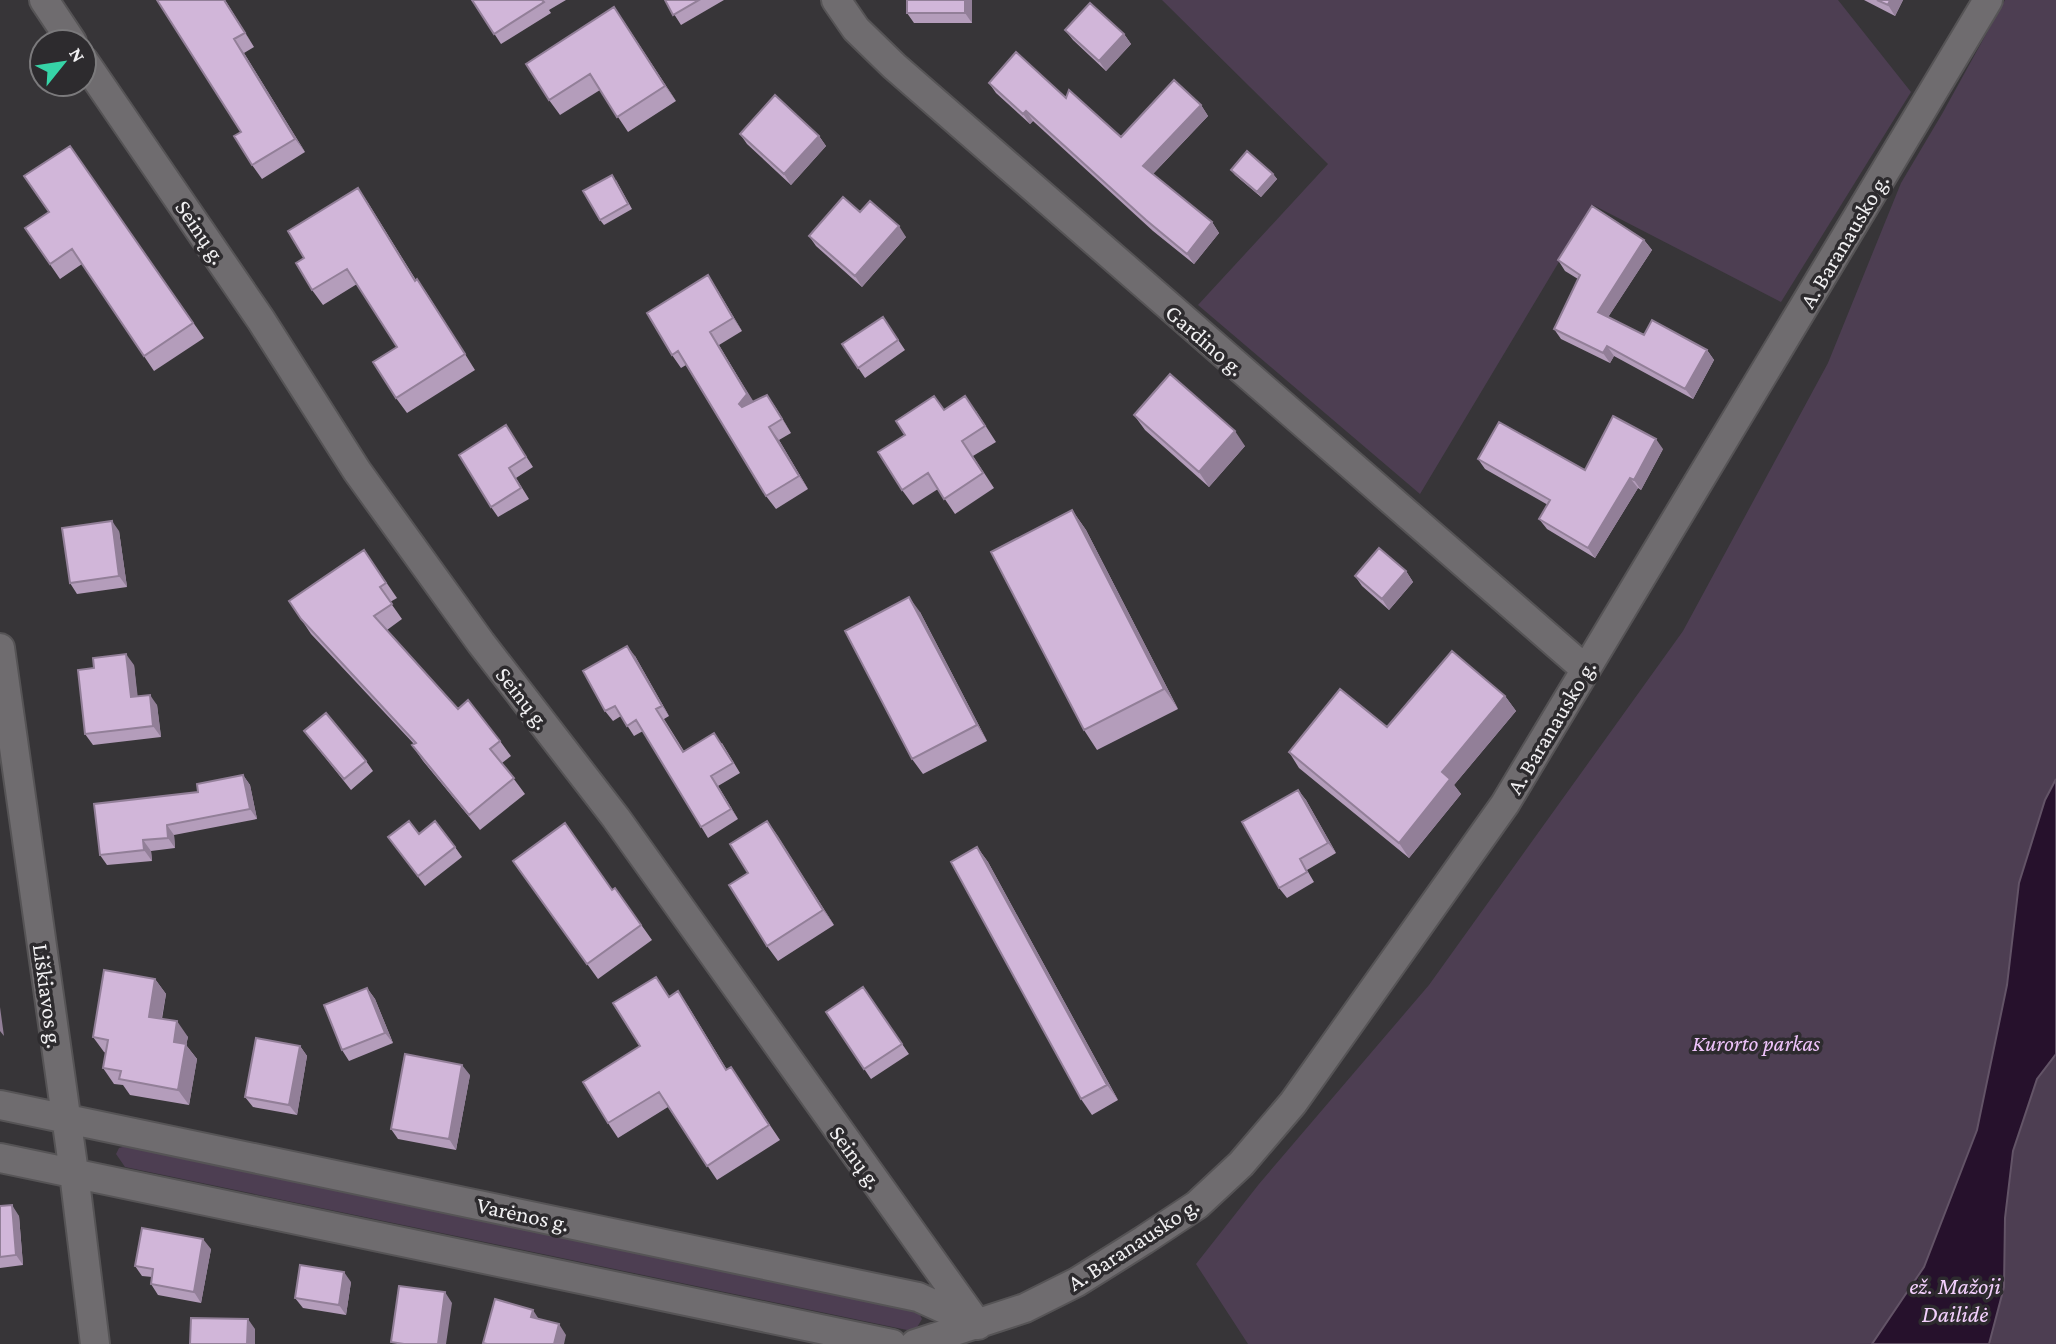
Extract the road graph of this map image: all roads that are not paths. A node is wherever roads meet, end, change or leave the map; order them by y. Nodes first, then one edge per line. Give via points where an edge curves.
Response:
1 (44, 0) edge
2 (836, 0) edge
3 (858, 0) edge
4 (1988, 0) edge
5 (63, 28) edge
6 (856, 29) junction
7 (98, 81) edge
8 (0, 648) edge
9 (1585, 669) junction
10 (0, 1105) edge
11 (65, 1119) junction
12 (0, 1157) edge
13 (74, 1173) junction
14 (973, 1334) edge
15 (95, 1344) edge
16 (892, 1344) edge
17 (915, 1344) edge

1 - 5 street
2 - 6 street, Gardino g.
3 - 6 street
4 - 9 street, A. Baranausko g.
6 - 9 street, Gardino g. via 1032,189
7 - 14 street, Seinų g. via 261,320 357,471 481,643 616,818
8 - 11 street, Liškiavos g.
9 - 14 street, A. Baranausko g. via 1505,804 1293,1103 1241,1164 1197,1205 1077,1282
10 - 11 street, Varėnos g.
11 - 13 street, Liškiavos g.
11 - 14 street, Varėnos g. via 918,1297
12 - 13 street
13 - 15 street, Liškiavos g.
13 - 16 street
14 - 17 street

